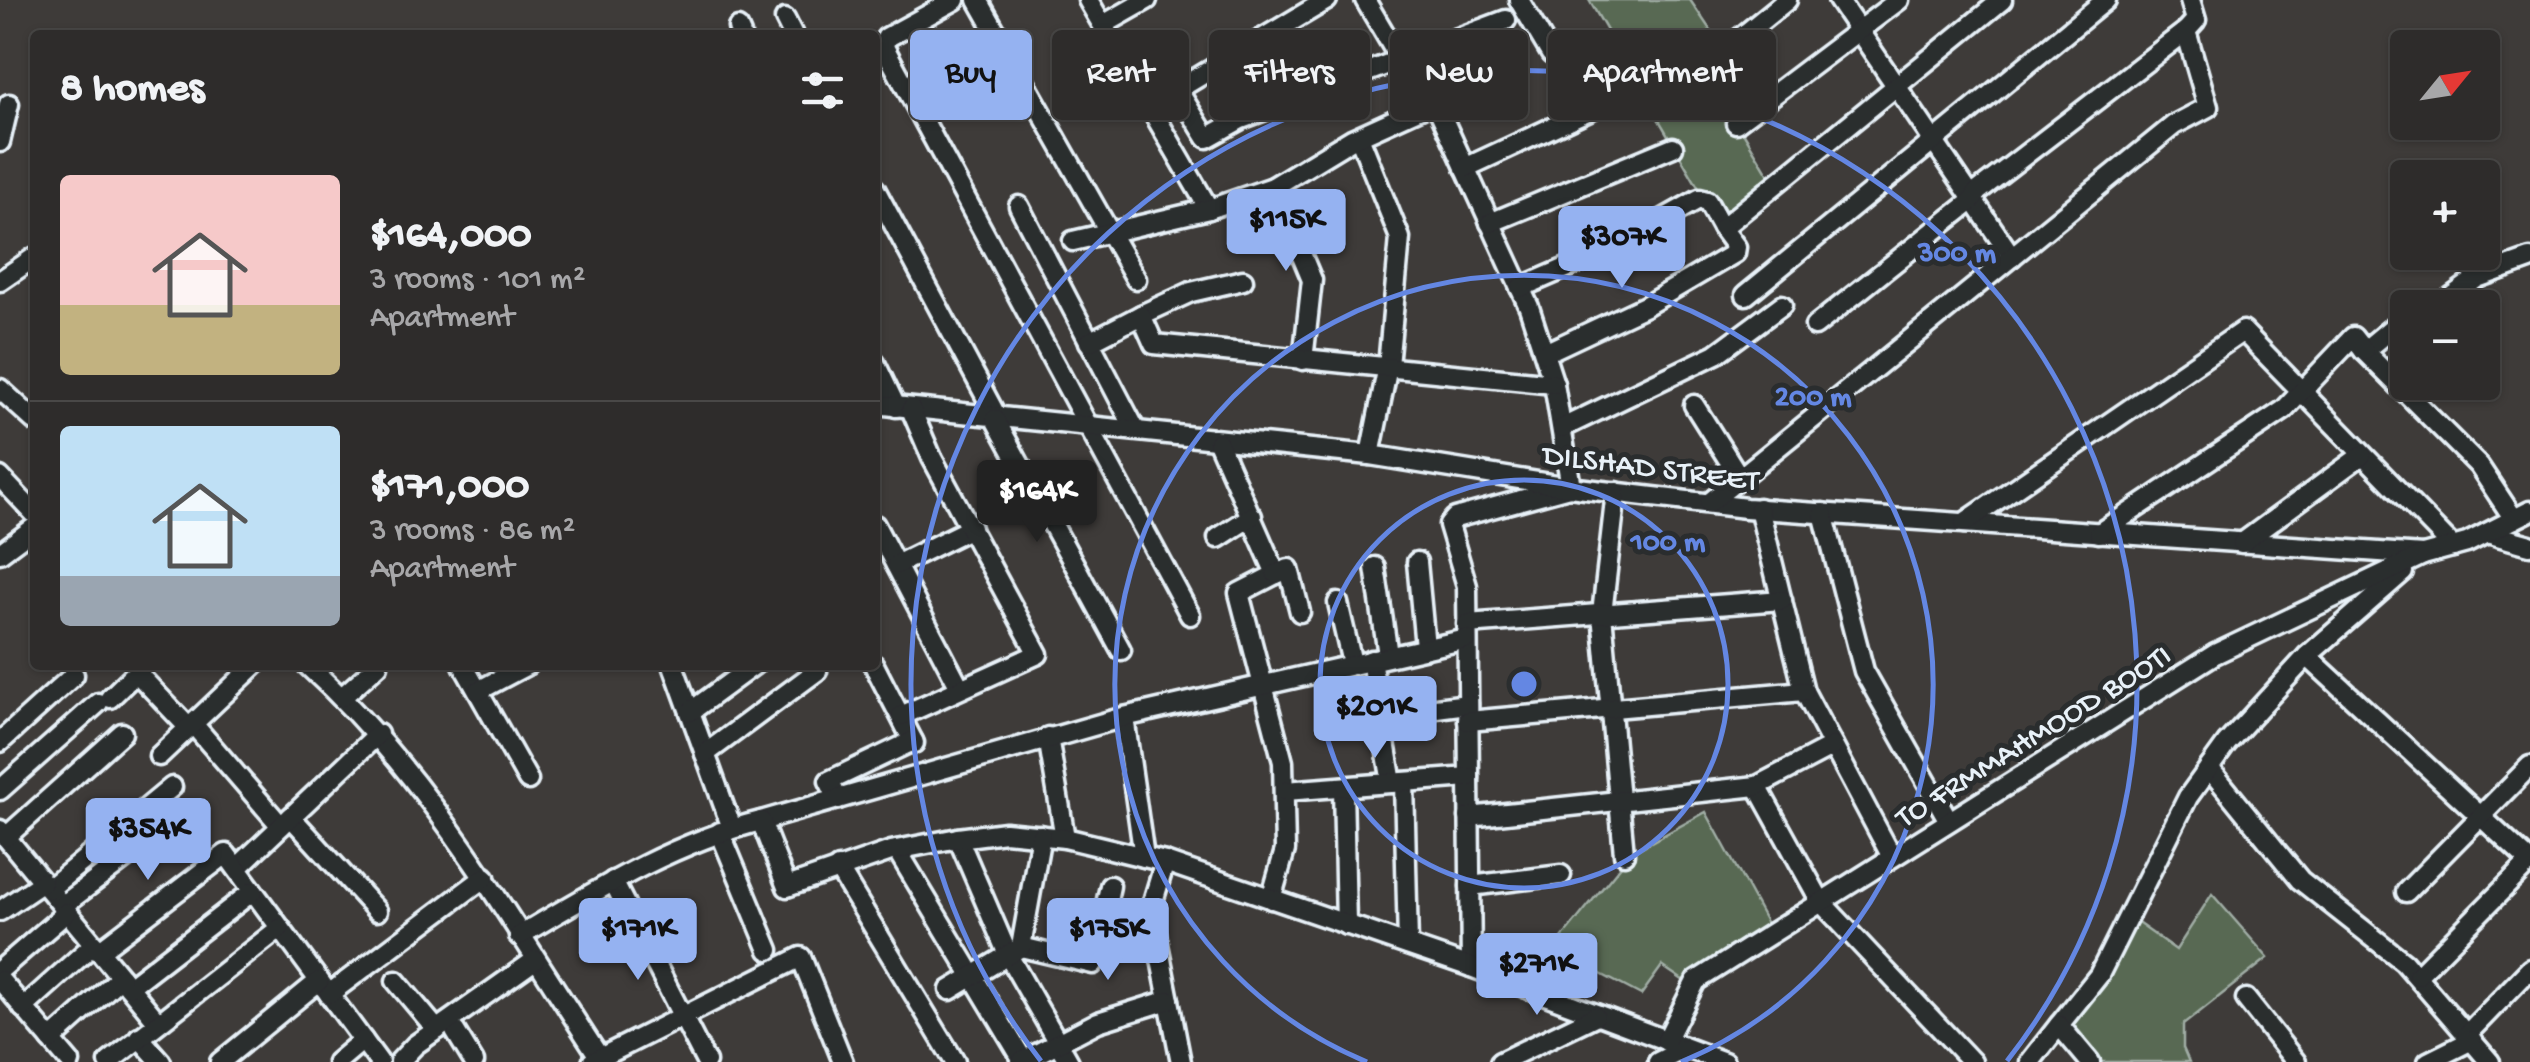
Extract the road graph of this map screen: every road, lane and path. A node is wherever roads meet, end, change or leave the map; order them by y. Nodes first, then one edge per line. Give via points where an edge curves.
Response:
1 (956, 0) edge
2 (978, 0) edge
3 (1088, 0) edge
4 (1147, 0) edge
5 (1327, 0) edge
6 (1367, 0) edge
7 (1518, 0) edge
8 (1787, 0) edge
9 (1838, 0) edge
10 (1898, 0) edge
11 (2002, 0) edge
12 (2106, 0) edge
13 (2190, 0) edge
14 (1506, 20) dead end
15 (1102, 25) junction
16 (1105, 30) edge
17 (1479, 30) edge
18 (1750, 30) edge
19 (2186, 31) junction
20 (1860, 32) junction
21 (1390, 43) edge
22 (1548, 49) edge
23 (1390, 63) edge
24 (1189, 83) edge
25 (1896, 86) junction
26 (10, 105) edge
27 (1189, 108) edge
28 (1158, 120) edge
29 (1398, 120) edge
30 (1443, 120) edge
31 (1568, 120) edge
32 (1736, 122) dead end
33 (1360, 140) junction
34 (0, 142) edge
35 (1934, 142) junction
36 (1674, 146) dead end
37 (1465, 168) junction
38 (1273, 187) junction
39 (880, 198) edge
40 (1973, 200) junction
41 (1019, 206) dead end
42 (1209, 209) junction
43 (1490, 222) junction
44 (1722, 228) junction
45 (1110, 233) junction
46 (1072, 242) dead end
47 (2012, 257) junction
48 (2530, 259) edge
49 (30, 260) edge
50 (1136, 279) dead end
51 (1243, 280) dead end
52 (0, 281) edge
53 (1520, 288) junction
54 (2461, 290) edge
55 (1746, 296) dead end
56 (1782, 306) dead end
57 (1141, 315) junction
58 (1815, 326) dead end
59 (2390, 328) edge
60 (1089, 342) junction
61 (2364, 350) junction
62 (1545, 353) junction
63 (1303, 360) junction
64 (1388, 366) junction
65 (880, 371) edge
66 (1554, 384) junction
67 (0, 389) edge
68 (2301, 392) junction
69 (880, 405) edge
70 (1694, 405) dead end
71 (903, 408) junction
72 (30, 416) edge
73 (997, 419) junction
74 (1085, 424) junction
75 (1562, 428) junction
76 (1135, 429) junction
77 (1218, 442) junction
78 (1370, 455) junction
79 (2362, 455) junction
80 (0, 477) edge
81 (1740, 478) junction
82 (1569, 486) junction
83 (1616, 492) junction
84 (1709, 503) junction
85 (1759, 508) junction
86 (30, 509) edge
87 (1823, 513) junction
88 (2522, 515) edge
89 (1252, 516) junction
90 (1964, 523) junction
91 (971, 528) junction
92 (30, 530) edge
93 (2099, 532) junction
94 (2487, 533) junction
95 (880, 535) edge
96 (1218, 538) dead end
97 (2242, 543) junction
98 (2530, 544) edge
99 (2453, 547) junction
100 (2, 548) edge
101 (2423, 556) junction
102 (1416, 562) dead end
103 (896, 566) junction
104 (1375, 567) dead end
105 (1276, 574) junction
106 (1782, 600) junction
107 (1338, 603) dead end
108 (1300, 612) dead end
109 (1602, 614) junction
110 (1190, 615) dead end
111 (1467, 632) junction
112 (1425, 647) junction
113 (1121, 650) dead end
114 (2307, 656) junction
115 (1370, 660) junction
116 (140, 670) edge
117 (142, 670) edge
118 (249, 670) edge
119 (312, 670) edge
120 (372, 670) edge
121 (466, 670) edge
122 (518, 670) edge
123 (676, 670) edge
124 (747, 670) edge
125 (877, 670) edge
126 (817, 672) dead end
127 (74, 675) dead end
128 (1266, 681) junction
129 (960, 688) junction
130 (1804, 691) junction
131 (478, 692) junction
132 (342, 697) junction
133 (1609, 708) junction
134 (690, 712) junction
135 (1468, 712) junction
136 (1380, 715) junction
137 (900, 716) junction
138 (1124, 716) junction
139 (191, 726) junction
140 (122, 733) dead end
141 (378, 734) junction
142 (1048, 737) junction
143 (0, 742) edge
144 (1833, 746) junction
145 (706, 754) junction
146 (159, 756) dead end
147 (2530, 766) edge
148 (2209, 768) junction
149 (1469, 777) junction
150 (528, 780) dead end
151 (1398, 783) junction
152 (1757, 786) junction
153 (172, 787) dead end
154 (1343, 787) junction
155 (0, 790) edge
156 (1285, 791) junction
157 (838, 799) junction
158 (1618, 801) junction
159 (187, 812) dead end
160 (1470, 817) junction
161 (2478, 818) junction
162 (761, 821) junction
163 (1949, 821) junction
164 (286, 822) junction
165 (726, 830) junction
166 (3, 833) edge
167 (1042, 834) junction
168 (958, 838) junction
169 (1064, 838) junction
170 (897, 850) junction
171 (1624, 854) dead end
172 (1144, 856) junction
173 (1892, 857) junction
174 (1165, 862) junction
175 (2530, 862) edge
176 (237, 868) junction
177 (838, 868) junction
178 (1561, 875) dead end
179 (485, 877) junction
180 (613, 881) junction
181 (46, 886) junction
182 (1110, 886) dead end
183 (1470, 886) junction
184 (253, 891) junction
185 (2406, 892) dead end
186 (1271, 900) junction
187 (1821, 902) junction
188 (65, 909) junction
189 (0, 911) edge
190 (377, 911) dead end
191 (1346, 925) junction
192 (280, 928) junction
193 (519, 936) junction
194 (1408, 946) junction
195 (96, 948) junction
196 (768, 950) dead end
197 (1015, 952) junction
198 (535, 960) junction
199 (1471, 967) junction
200 (2530, 969) edge
201 (0, 970) edge
202 (2418, 976) junction
203 (974, 977) junction
204 (0, 980) edge
205 (396, 981) dead end
206 (124, 982) junction
207 (324, 988) junction
208 (950, 990) dead end
209 (2246, 999) dead end
210 (1169, 1000) junction
211 (23, 1008) junction
212 (1595, 1016) junction
213 (682, 1017) junction
214 (157, 1021) junction
215 (2059, 1025) junction
216 (446, 1030) junction
217 (139, 1037) junction
218 (2469, 1037) junction
219 (51, 1040) junction
220 (362, 1040) junction
221 (1057, 1041) junction
222 (1666, 1041) junction
223 (1684, 1049) junction
224 (596, 1060) edge
225 (1022, 1061) edge
226 (70, 1062) edge
227 (109, 1062) edge
228 (161, 1062) edge
229 (220, 1062) edge
230 (337, 1062) edge
231 (379, 1062) edge
232 (399, 1062) edge
233 (474, 1062) edge
234 (706, 1062) edge
235 (843, 1062) edge
236 (955, 1062) edge
237 (1069, 1062) edge
238 (1182, 1062) edge
239 (1500, 1062) edge
240 (1658, 1062) edge
241 (1724, 1062) edge
242 (1972, 1062) edge
243 (2030, 1062) edge
244 (2090, 1062) edge
245 (2296, 1062) edge
246 (2428, 1062) edge
247 (2490, 1062) edge

1 - 74 street via 886,38 884,47
2 - 45 street
3 - 15 street
4 - 15 street
5 - 24 street
6 - 21 street
7 - 22 street
8 - 18 street
9 - 20 street
10 - 20 street
11 - 25 street
12 - 35 street
13 - 19 street via 2196,20
14 - 17 street
15 - 16 street
19 - 40 street
19 - 47 street via 2208,106 2174,125
20 - 25 street
20 - 32 street
23 - 27 street via 1207,138
25 - 35 street
25 - 44 street
26 - 34 street
28 - 42 street
29 - 33 street
30 - 37 street
31 - 37 street
33 - 38 street
33 - 64 street via 1400,238
35 - 40 street
35 - 55 street
36 - 43 street
37 - 43 street
38 - 42 street
38 - 63 street via 1312,280
39 - 73 street
40 - 47 street
40 - 58 street
41 - 60 street
42 - 45 street
43 - 53 street
44 - 53 street via 1699,199 1610,249
44 - 62 street via 1735,253
45 - 46 street
45 - 50 street
47 - 81 street
48 - 54 street
49 - 52 street
51 - 57 street via 1191,292
53 - 62 street
56 - 75 street via 1716,354
57 - 60 street
57 - 63 street via 1154,344
59 - 61 street
60 - 76 street
61 - 68 street via 2353,338
61 - 88 street
62 - 66 street
63 - 64 street
64 - 66 street
64 - 78 street
65 - 71 street
66 - 75 street
67 - 72 street
68 - 79 street
68 - 90 street via 2243,331
68 - 93 street via 2284,410
69 - 71 street, DILSHAD STREET
70 - 81 street
71 - 73 street, DILSHAD STREET
71 - 91 street
73 - 74 street, DILSHAD STREET
73 - 113 street
74 - 76 street, DILSHAD STREET
74 - 110 street
75 - 82 street
76 - 77 street, DILSHAD STREET
77 - 78 street, DILSHAD STREET
77 - 89 street
78 - 82 street, DILSHAD STREET
79 - 97 street
79 - 99 street
80 - 86 street
81 - 84 street
82 - 83 street, DILSHAD STREET
82 - 111 street via 1451,520 1467,586
83 - 84 street, DILSHAD STREET
83 - 109 street
84 - 85 street, DILSHAD STREET
85 - 87 street, DILSHAD STREET
85 - 106 street
87 - 90 street, DILSHAD STREET
87 - 163 street via 1864,670
88 - 94 street, TO FRMMAHMOOD BOOTI
89 - 96 street
89 - 105 street
90 - 93 street, DILSHAD STREET
91 - 103 street
91 - 129 street via 1038,654
92 - 100 street
93 - 97 street, DILSHAD STREET
94 - 98 street
94 - 99 street, TO FRMMAHMOOD BOOTI
95 - 103 street
97 - 101 street, DILSHAD STREET
99 - 101 street, TO FRMMAHMOOD BOOTI
101 - 114 street
101 - 163 street, TO FRMMAHMOOD BOOTI via 2216,654
102 - 112 street
103 - 129 street
104 - 115 street
105 - 108 street via 1289,568
105 - 128 street via 1239,592
106 - 109 street
106 - 130 street
107 - 115 street
109 - 111 street
109 - 133 street
111 - 112 street
111 - 135 street
112 - 115 street
114 - 148 street
114 - 161 street
115 - 128 street
115 - 136 street
116 - 155 street
117 - 139 street
118 - 139 street
119 - 132 street
120 - 132 street
121 - 131 street
122 - 131 street
123 - 134 street
124 - 134 street
125 - 137 street
126 - 145 street
127 - 143 street
128 - 138 street
128 - 156 street
129 - 137 street
130 - 133 street
130 - 144 street
131 - 150 street
132 - 141 street
133 - 135 street
133 - 158 street
134 - 145 street
135 - 136 street
135 - 149 street
136 - 151 street
137 - 157 street via 914,742 829,781
138 - 142 street
138 - 172 street
139 - 146 street
139 - 164 street
140 - 166 street
141 - 164 street
141 - 179 street
142 - 157 street
142 - 169 street
144 - 152 street
144 - 173 street
145 - 165 street
147 - 161 street
148 - 202 street via 2300,880
148 - 215 street via 2148,870 2098,975
149 - 151 street
149 - 160 street
151 - 154 street
151 - 194 street
152 - 158 street
152 - 187 street
153 - 181 street
154 - 156 street
154 - 191 street
156 - 186 street via 1285,850
157 - 162 street
158 - 160 street
158 - 171 street
159 - 188 street
160 - 183 street
161 - 175 street
161 - 185 street
162 - 165 street
162 - 177 street via 787,887
163 - 173 street, TO FRMMAHMOOD BOOTI
164 - 176 street
164 - 190 street
165 - 180 street
165 - 196 street
166 - 181 street
167 - 168 street
167 - 169 street
167 - 197 street
168 - 170 street
168 - 197 street
169 - 172 street
170 - 177 street
170 - 203 street
172 - 174 street
173 - 187 street, TO FRMMAHMOOD BOOTI
174 - 186 street
174 - 210 street via 1151,908
175 - 202 street
176 - 184 street
176 - 195 street via 226,854
177 - 236 street
178 - 183 street
179 - 193 street
179 - 207 street
180 - 193 street
180 - 213 street
181 - 188 street
181 - 189 street
182 - 197 street via 1093,964
183 - 199 street
184 - 192 street
184 - 206 street
186 - 191 street
187 - 222 street, TO FRMMAHMOOD BOOTI via 1696,980
187 - 242 street
188 - 195 street
188 - 201 street
191 - 194 street
192 - 207 street
192 - 214 street
193 - 198 street
194 - 199 street
195 - 206 street
195 - 211 street
197 - 203 street
197 - 221 street
198 - 216 street
198 - 224 street
199 - 212 street
200 - 218 street
202 - 218 street
203 - 208 street
203 - 225 street
204 - 211 street
205 - 216 street
206 - 214 street
206 - 219 street
207 - 220 street
207 - 229 street
209 - 245 street
210 - 221 street
210 - 238 street
211 - 219 street
212 - 222 street
212 - 239 street
213 - 224 street
213 - 234 street
213 - 235 street via 800,957
214 - 217 street
215 - 243 street
215 - 244 street
216 - 232 street
216 - 233 street
217 - 227 street
217 - 228 street
218 - 246 street
218 - 247 street
219 - 226 street
220 - 230 street
220 - 231 street
221 - 225 street
221 - 237 street
222 - 223 street
223 - 240 street
223 - 241 street

